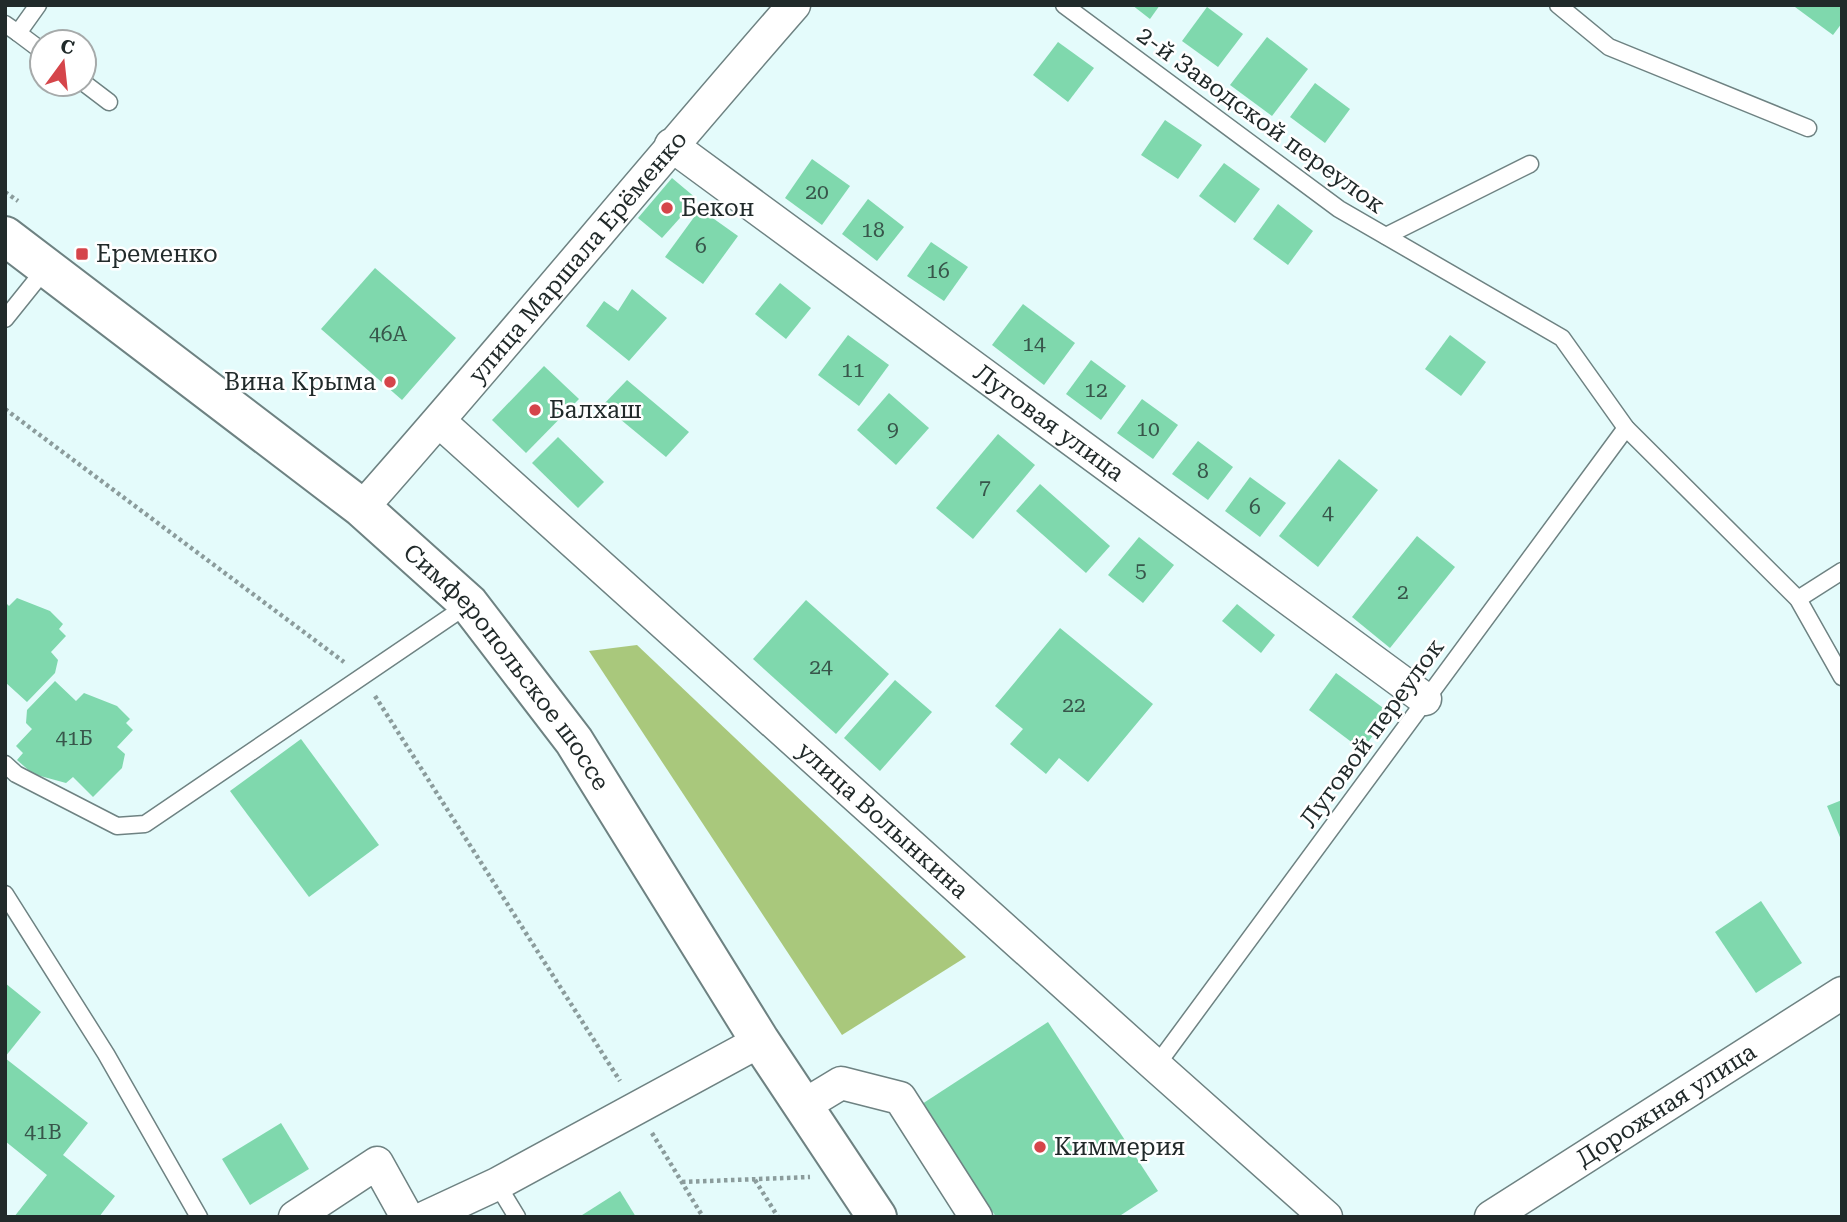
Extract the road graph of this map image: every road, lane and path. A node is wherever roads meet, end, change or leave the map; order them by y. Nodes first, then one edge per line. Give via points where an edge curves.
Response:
1 (38, 5) edge
2 (794, 5) edge
3 (1064, 5) edge
4 (1558, 5) edge
5 (12, 29) edge
6 (28, 41) edge
7 (98, 94) edge
8 (109, 102) dead end
9 (1808, 128) dead end
10 (671, 145) junction
11 (1530, 164) dead end
12 (5, 236) edge
13 (1386, 236) junction
14 (46, 268) junction
15 (5, 319) edge
16 (5, 409) edge
17 (439, 421) junction
18 (1626, 428) junction
19 (362, 508) junction
20 (1842, 571) edge
21 (1798, 599) junction
22 (469, 604) junction
23 (363, 676) junction
24 (1842, 677) edge
25 (1426, 699) junction
26 (5, 764) edge
27 (5, 894) edge
28 (1842, 993) edge
29 (760, 1041) junction
30 (1156, 1066) junction
31 (803, 1107) junction
32 (637, 1108) junction
33 (814, 1176) dead end
34 (755, 1179) junction
35 (682, 1182) junction
36 (497, 1184) junction
37 (199, 1217) edge
38 (295, 1217) edge
39 (407, 1217) edge
40 (425, 1217) edge
41 (517, 1217) edge
42 (703, 1217) edge
43 (778, 1217) edge
44 (877, 1217) edge
45 (976, 1217) edge
46 (1326, 1217) edge
47 (1491, 1217) edge

1 - 5 lane
2 - 10 street, улица Маршала Ерёменко
3 - 13 lane, 2-й Заводской переулок via 1339,209
4 - 9 lane via 1609,47
5 - 6 lane
7 - 8 lane
10 - 17 street, улица Маршала Ерёменко
10 - 25 street, Луговая улица
11 - 13 lane
12 - 14 main road, Симферопольское шоссе
13 - 18 lane, 2-й Заводской переулок via 1562,338
14 - 15 lane
14 - 19 main road, Симферопольское шоссе
16 - 23 path
17 - 19 street, улица Маршала Ерёменко
17 - 30 street, улица Волынкина
18 - 21 lane, 2-й Заводской переулок
18 - 25 lane, Луговой переулок
19 - 22 main road, Симферопольское шоссе
20 - 21 lane
21 - 24 lane, 2-й Заводской переулок
22 - 23 lane
22 - 29 main road, Симферопольское шоссе via 574,741
23 - 26 lane via 145,824 117,826
23 - 32 path
25 - 30 lane, Луговой переулок
27 - 37 lane via 106,1054
28 - 47 street, Дорожная улица
29 - 31 main road, Симферопольское шоссе
29 - 32 street
30 - 46 street, улица Волынкина
31 - 44 main road, Симферопольское шоссе
31 - 45 street via 841,1083 900,1098
32 - 35 path
32 - 36 street
33 - 34 path
34 - 35 path
34 - 43 path
35 - 42 path
36 - 40 street
36 - 41 lane
38 - 39 street via 377,1163

